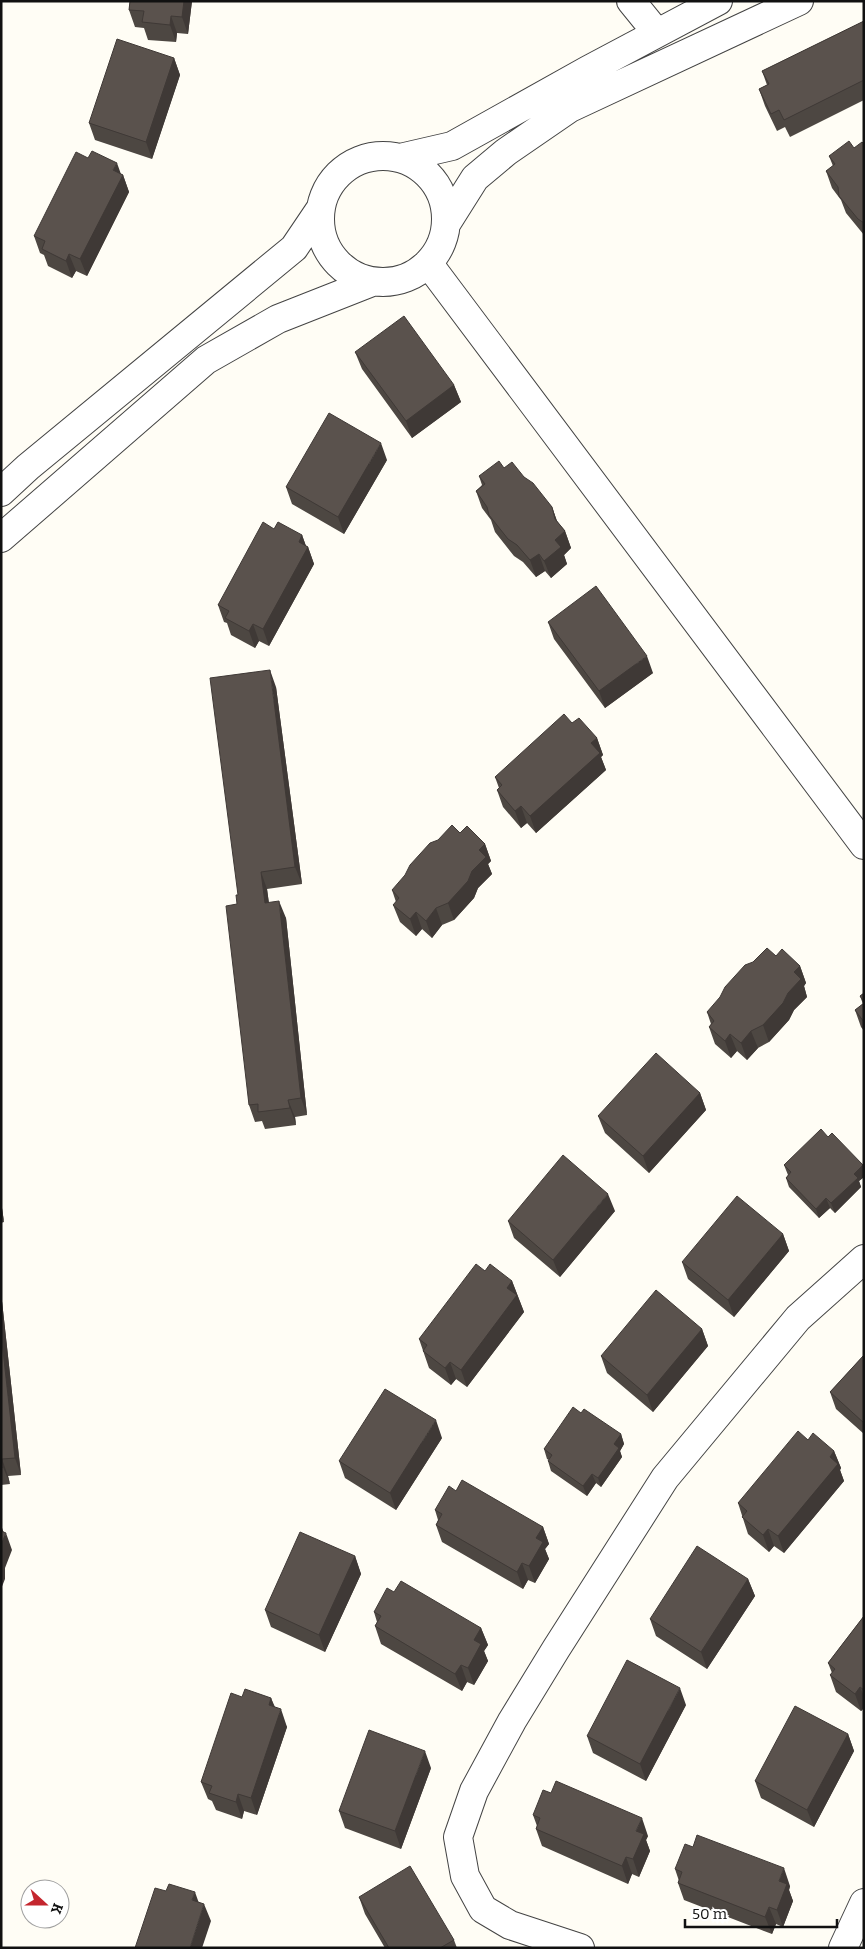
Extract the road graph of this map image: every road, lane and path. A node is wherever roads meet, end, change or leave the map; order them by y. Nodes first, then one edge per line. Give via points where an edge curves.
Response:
1 (631, 1) edge
2 (718, 1) edge
3 (799, 1) edge
4 (657, 33) junction
5 (400, 158) junction
6 (321, 208) junction
7 (446, 224) junction
8 (428, 263) junction
9 (372, 282) junction
10 (1, 492) edge
11 (1, 538) edge
12 (864, 845) edge
13 (864, 1260) edge
14 (864, 1903) edge
15 (580, 1948) edge
16 (843, 1948) edge

1 - 4 street
2 - 4 street
3 - 7 street via 570,108 506,152 475,178
4 - 5 street via 452,146
5 - 6 street via 378,156 358,161 340,173 327,189
5 - 7 street via 419,168 435,183 444,202
6 - 9 street via 320,228 326,247 353,275
6 - 10 street via 294,248 81,422
7 - 8 street via 440,245
8 - 9 street via 411,276 392,282
8 - 12 street
9 - 11 street via 278,319 206,360
13 - 15 street via 798,1318 665,1478 512,1720 474,1791 458,1837 465,1876 484,1909 510,1925
14 - 16 street

